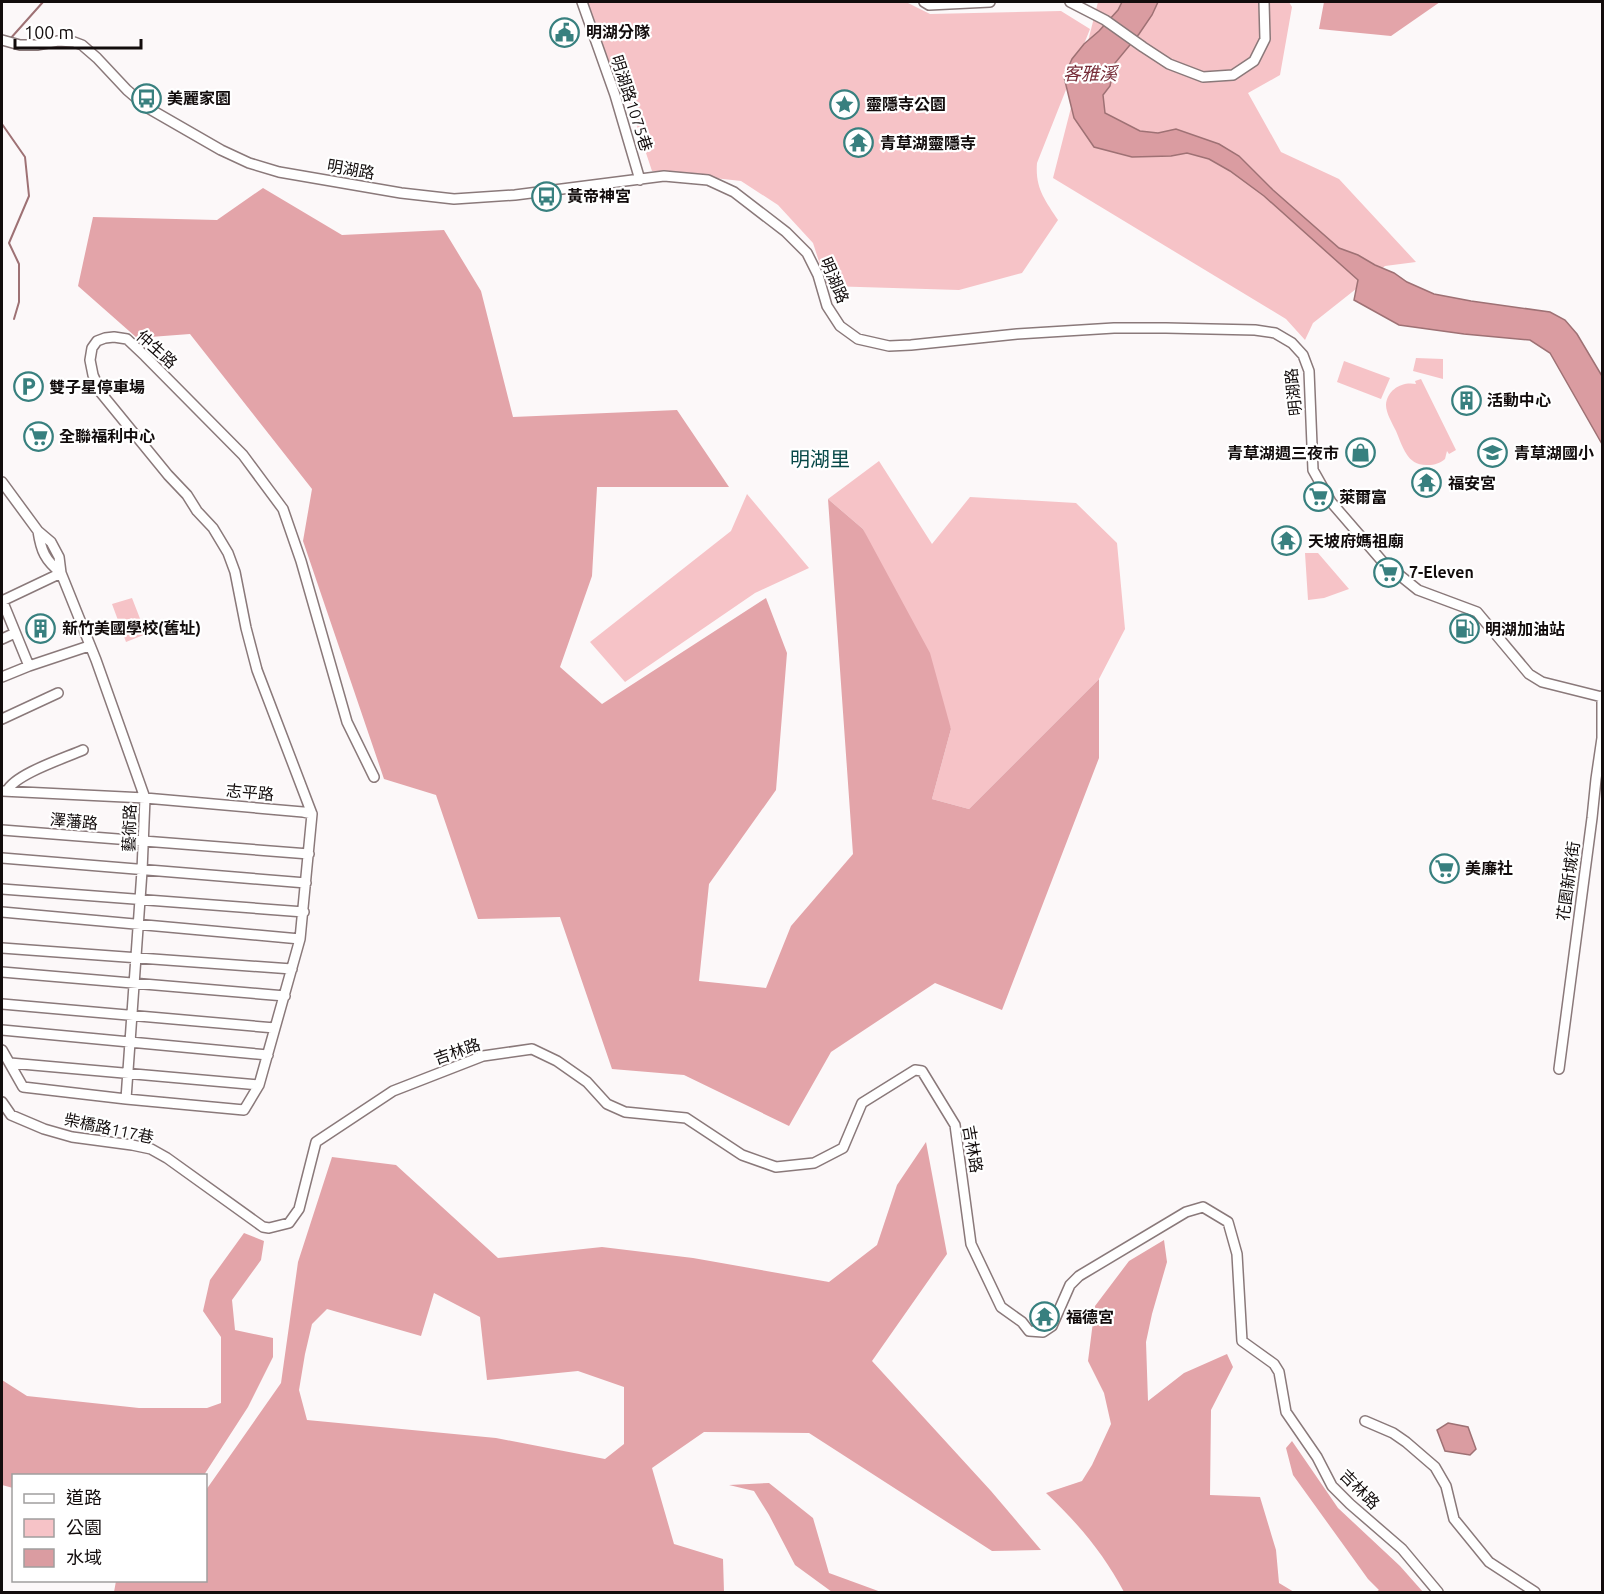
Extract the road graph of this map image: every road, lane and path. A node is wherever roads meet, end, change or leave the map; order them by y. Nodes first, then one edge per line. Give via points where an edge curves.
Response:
1 (582, 2) edge
2 (924, 2) edge
3 (990, 2) edge
4 (1070, 2) edge
5 (1264, 2) edge
6 (2, 40) edge
7 (640, 180) junction
8 (2, 482) edge
9 (61, 573) junction
10 (2, 601) edge
11 (15, 633) junction
12 (2, 639) edge
13 (89, 646) junction
14 (29, 666) junction
15 (2, 677) edge
16 (58, 693) dead end
17 (1602, 697) edge
18 (2, 718) edge
19 (83, 750) dead end
20 (374, 777) dead end
21 (4, 791) edge
22 (145, 798) junction
23 (312, 814) junction
24 (2, 830) edge
25 (144, 841) junction
26 (309, 854) junction
27 (2, 858) edge
28 (142, 871) junction
29 (306, 883) junction
30 (2, 889) edge
31 (140, 898) junction
32 (2, 912) edge
33 (304, 912) junction
34 (137, 924) junction
35 (300, 939) junction
36 (2, 948) edge
37 (136, 957) junction
38 (292, 969) junction
39 (2, 972) edge
40 (134, 984) junction
41 (285, 996) junction
42 (2, 1004) edge
43 (132, 1016) junction
44 (275, 1028) junction
45 (2, 1030) edge
46 (130, 1042) junction
47 (2, 1050) edge
48 (268, 1055) junction
49 (10, 1063) junction
50 (1559, 1069) dead end
51 (127, 1073) junction
52 (259, 1085) junction
53 (126, 1099) junction
54 (2, 1102) edge
55 (269, 1228) joint
56 (1365, 1421) dead end
57 (1438, 1593) edge
58 (1535, 1593) edge

1 - 7 street, 明湖路1075巷
2 - 3 street
4 - 5 street via 1105,20 1169,64 1203,77 1233,75 1254,61 1265,39
6 - 7 street, 明湖路 via 14,44 58,41 82,45 148,108 221,150 279,172 454,199
7 - 17 street, 明湖路 via 664,176 708,180 734,192 807,253 827,306 840,326 858,339 888,346 1114,328 1275,333 1298,349 1309,371 1313,470 1331,502 1382,561 1418,590 1477,612 1529,674 1542,682
8 - 9 street, 藝術路 via 38,531 49,563
9 - 10 street
9 - 13 street, 藝術路
10 - 11 street
11 - 12 street
11 - 14 street
13 - 14 street
13 - 22 street, 藝術路
14 - 15 street
16 - 18 street
17 - 50 street, 花園新城街 via 1602,738
19 - 21 street, 澤藩路 via 30,773
20 - 23 street, 仲生路 via 347,722 283,509 243,455 146,356 127,339 97,341 90,360 101,393 187,495 228,553 257,670
21 - 22 street, 澤藩路
22 - 23 street, 志平路
22 - 25 street, 藝術路
23 - 26 street
24 - 25 street, 澤藩路
25 - 26 street
25 - 28 street, 藝術路
26 - 29 street
27 - 28 street
28 - 29 street
28 - 31 street, 藝術路
29 - 33 street
30 - 31 street
31 - 33 street
31 - 34 street, 藝術路
32 - 34 street
33 - 35 street
34 - 35 street
34 - 37 street, 藝術路
35 - 38 street
36 - 37 street
37 - 38 street
37 - 40 street, 藝術路
38 - 41 street
39 - 40 street
40 - 41 street
40 - 43 street, 藝術路
41 - 44 street
42 - 43 street
43 - 44 street
43 - 46 street, 藝術路
44 - 48 street
45 - 46 street
46 - 48 street
46 - 51 street, 藝術路
47 - 49 street
48 - 52 street
49 - 51 street
49 - 53 street via 23,1087
51 - 52 street
51 - 53 street, 藝術路
52 - 53 street via 244,1110
54 - 55 street, 柴橋路117巷 via 11,1115 44,1129 151,1149
55 - 57 street, 吉林路 via 289,1223 299,1209 316,1142 393,1091 483,1056 532,1049 587,1082 606,1104 625,1112 686,1118 742,1155 776,1167 814,1163 843,1148 862,1103 915,1070 922,1071 955,1125 971,1244 1001,1307 1029,1331 1042,1332 1052,1326 1070,1285 1079,1276 1186,1212 1203,1207 1228,1222 1237,1254 1242,1341 1279,1372 1286,1412 1332,1486 1402,1549
56 - 58 street via 1393,1433 1435,1467 1446,1486 1454,1519 1489,1562

